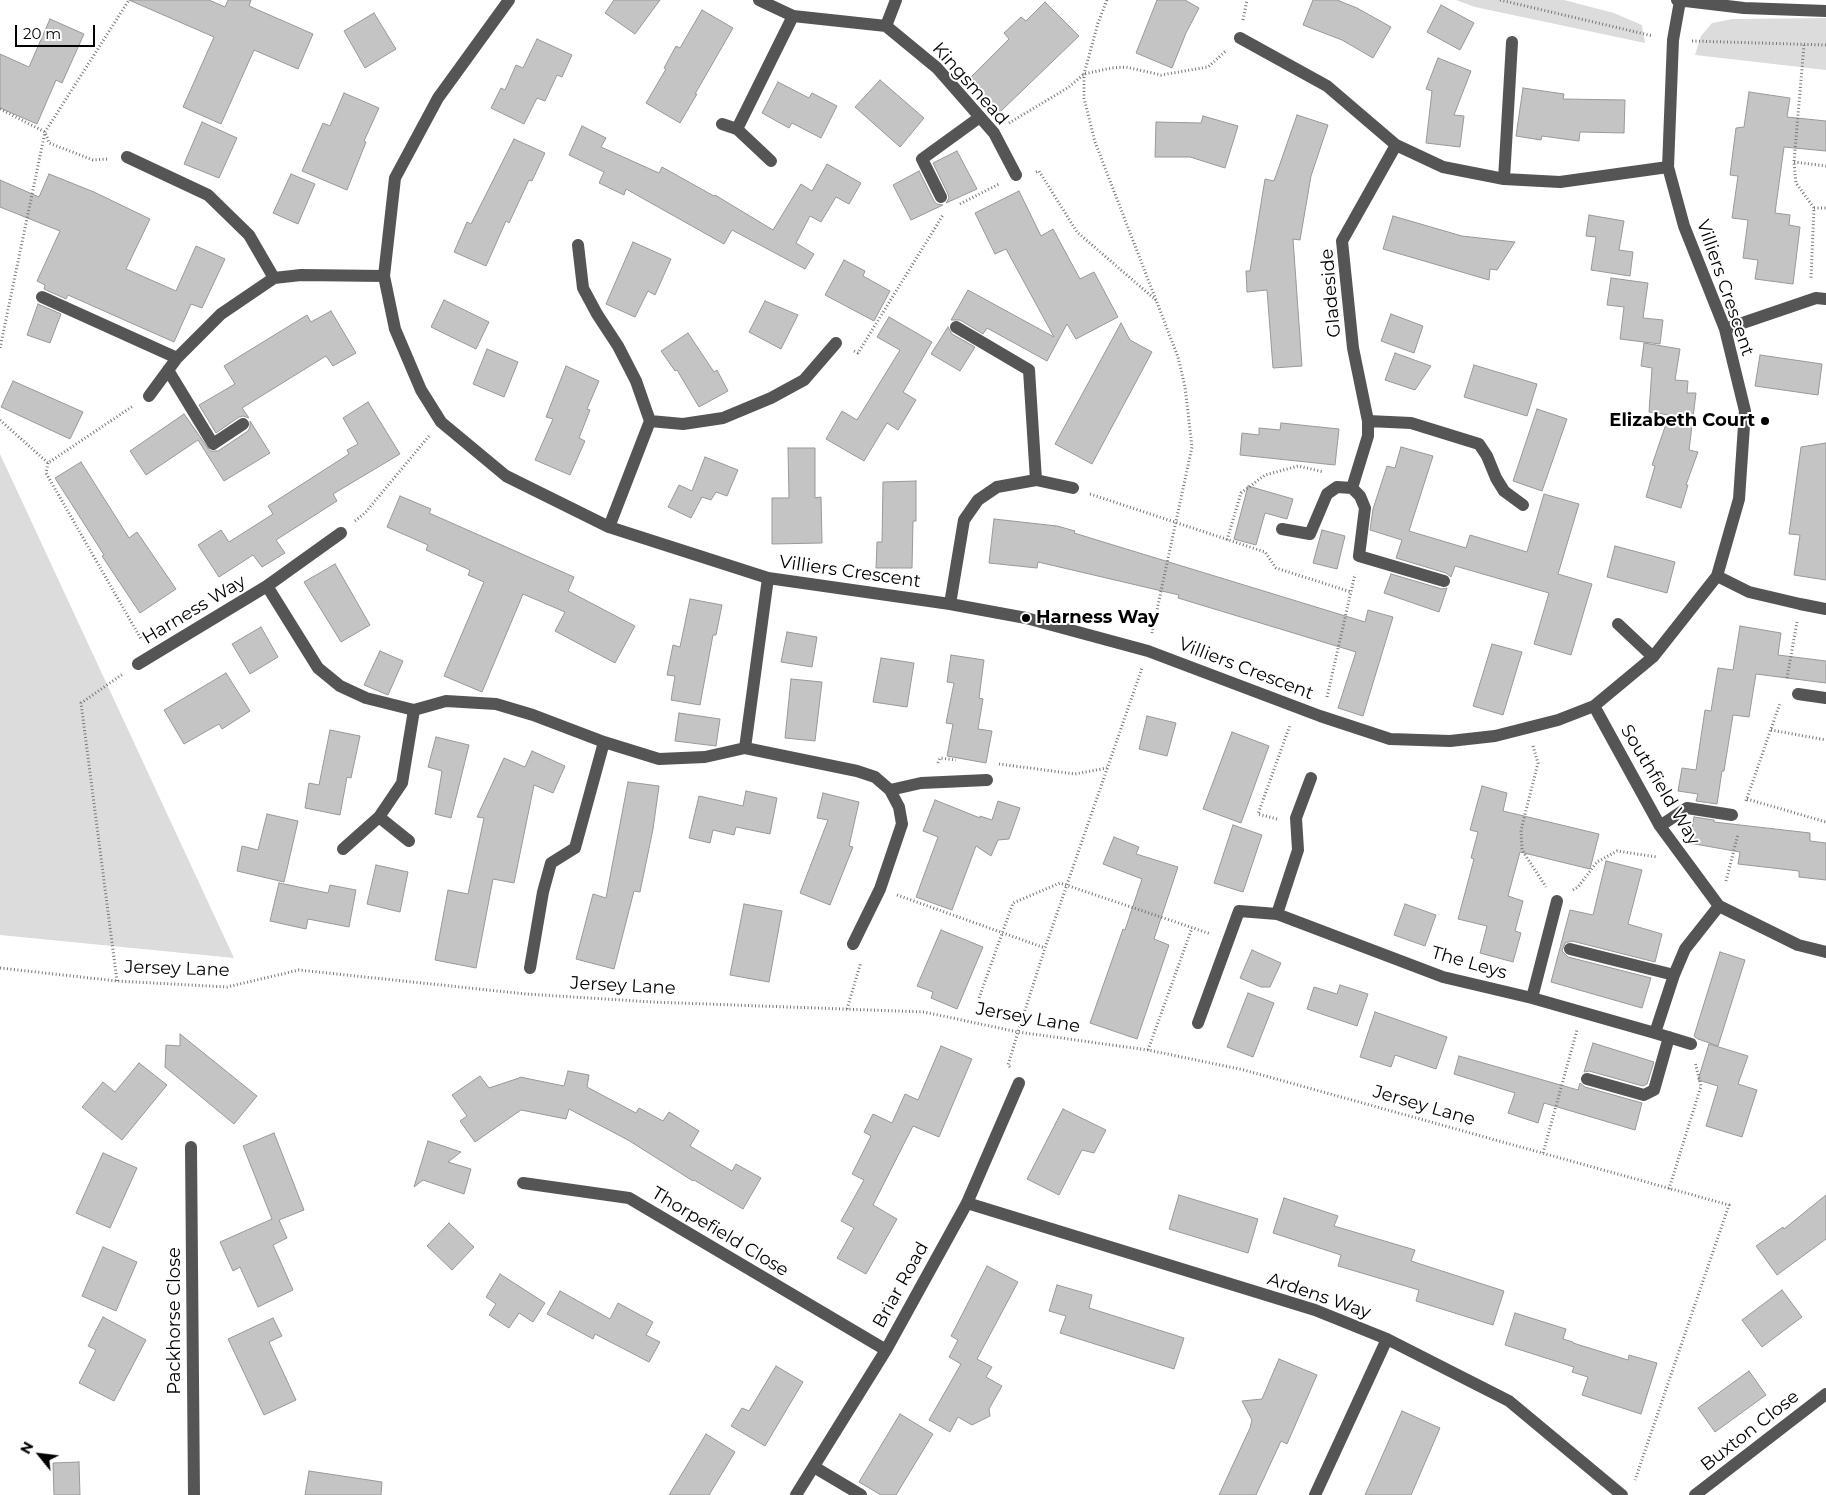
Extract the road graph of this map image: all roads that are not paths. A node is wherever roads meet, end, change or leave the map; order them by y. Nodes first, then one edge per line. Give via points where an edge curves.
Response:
1 (759, 0) edge
2 (896, 0) edge
3 (1678, 0) edge
4 (506, 1) edge
5 (1826, 11) edge
6 (793, 16) junction
7 (886, 26) junction
8 (1240, 38) road end
9 (1512, 42) dead end
10 (980, 118) junction
11 (722, 124) dead end
12 (737, 129) junction
13 (1396, 146) junction
14 (128, 157) road end
15 (771, 161) dead end
16 (1668, 167) junction
17 (1016, 175) road end
18 (1504, 179) junction
19 (941, 196) dead end
20 (578, 244) dead end
21 (384, 276) junction
22 (274, 278) junction
23 (42, 298) dead end
24 (1821, 298) edge
25 (956, 327) dead end
26 (1725, 329) junction
27 (836, 343) road end
28 (177, 358) junction
29 (168, 370) junction
30 (148, 396) road end
31 (650, 421) junction
32 (1368, 421) junction
33 (243, 424) dead end
34 (1036, 480) junction
35 (1073, 488) road end
36 (1352, 488) junction
37 (1523, 505) dead end
38 (609, 527) junction
39 (1282, 529) dead end
40 (341, 533) road end
41 (1717, 576) junction
42 (768, 578) junction
43 (1444, 581) dead end
44 (267, 586) junction
45 (950, 604) junction
46 (1826, 608) edge
47 (1618, 624) dead end
48 (1653, 657) junction
49 (138, 664) road end
50 (1798, 694) dead end
51 (1826, 698) edge
52 (1594, 706) junction
53 (414, 710) junction
54 (604, 742) junction
55 (745, 748) junction
56 (1311, 778) dead end
57 (987, 780) dead end
58 (890, 790) junction
59 (1732, 814) dead end
60 (379, 817) junction
61 (1660, 826) junction
62 (409, 841) dead end
63 (343, 849) dead end
64 (1557, 900) road end
65 (1719, 906) junction
66 (1277, 914) junction
67 (853, 944) road end
68 (1570, 949) dead end
69 (1826, 952) edge
70 (530, 968) dead end
71 (1674, 975) junction
72 (1532, 998) junction
73 (1198, 1023) dead end
74 (1655, 1033) junction
75 (1669, 1037) junction
76 (1691, 1044) road end
77 (1587, 1079) dead end
78 (1019, 1083) road end
79 (191, 1147) dead end
80 (523, 1183) dead end
81 (967, 1203) junction
82 (1387, 1339) junction
83 (886, 1350) junction
84 (1826, 1394) edge
85 (814, 1467) junction
86 (194, 1495) edge
87 (796, 1495) edge
88 (860, 1495) edge
89 (1315, 1495) edge
90 (1622, 1495) edge
91 (1695, 1495) edge

1 - 6 street
2 - 7 street
3 - 5 street via 1744,8
3 - 16 street, Villiers Crescent via 1673,40
4 - 21 street, Villiers Crescent via 438,98 395,178
6 - 7 street
6 - 12 street
7 - 10 street, Kingsmead via 937,68
8 - 13 street via 1327,86
9 - 18 street
10 - 17 street, Kingsmead via 994,132
10 - 19 street via 922,159
11 - 12 street
12 - 15 street
13 - 18 street via 1443,167
13 - 32 street, Gladeside via 1342,241 1353,348
14 - 22 street via 208,196 248,235
16 - 18 street via 1560,182
16 - 26 street, Villiers Crescent via 1684,226
20 - 31 street via 583,288 618,346
21 - 22 street via 301,275
21 - 38 street, Villiers Crescent via 395,329 421,390 441,422 506,476
22 - 28 street via 221,314
23 - 28 street
24 - 26 street
25 - 34 street via 1029,370
26 - 41 street, Villiers Crescent via 1745,411 1739,499
27 - 31 street via 804,380 771,398 723,418 683,424
28 - 29 street
29 - 30 street
29 - 33 street via 213,444
31 - 38 street
32 - 36 street, Gladeside via 1368,436
32 - 37 street via 1411,422 1479,444 1504,491
34 - 35 street
34 - 45 street via 997,487 978,500 964,520
36 - 39 street via 1337,487 1327,494 1310,534
36 - 43 street via 1365,508 1360,556
38 - 42 street, Villiers Crescent
40 - 44 street, Harness Way
41 - 46 street via 1749,592
41 - 48 street, Villiers Crescent
42 - 45 street, Villiers Crescent
42 - 55 street
44 - 49 street, Harness Way
44 - 53 street, Harness Way via 318,668 325,674 340,686 366,698
45 - 52 street, Villiers Crescent via 1026,618 1148,651 1390,739 1450,741 1495,736 1558,720
47 - 48 street
48 - 52 street, Villiers Crescent
50 - 51 street
52 - 61 street, Southfield Way
53 - 54 street, Harness Way via 446,701 496,704
53 - 60 street via 402,783
54 - 55 street, Harness Way via 658,759 705,757
54 - 70 street via 575,848 552,863 543,892
55 - 58 street, Harness Way via 875,776
56 - 66 street via 1296,818 1298,850
57 - 58 street via 921,783
58 - 67 street, Harness Way via 902,824 880,889
59 - 61 street via 1687,808
60 - 62 street
60 - 63 street
61 - 65 street, Southfield Way
64 - 72 street
65 - 69 street, Southfield Way via 1798,945
65 - 71 street via 1685,949
66 - 72 street, The Leys via 1443,977
66 - 73 street, The Leys via 1239,911
68 - 71 street
71 - 74 street
72 - 74 street, The Leys
74 - 75 street, The Leys
75 - 76 street, The Leys
75 - 77 street via 1654,1090 1644,1096
78 - 81 street, Briar Road
79 - 86 street, Packhorse Close
80 - 83 street, Thorpefield Close via 629,1198
81 - 82 street, Ardens Way via 1315,1310
81 - 83 street, Briar Road
82 - 89 street
82 - 90 street, Ardens Way via 1509,1401
83 - 85 street, Briar Road
84 - 91 street, Buxton Close
85 - 87 street, Briar Road
85 - 88 street

